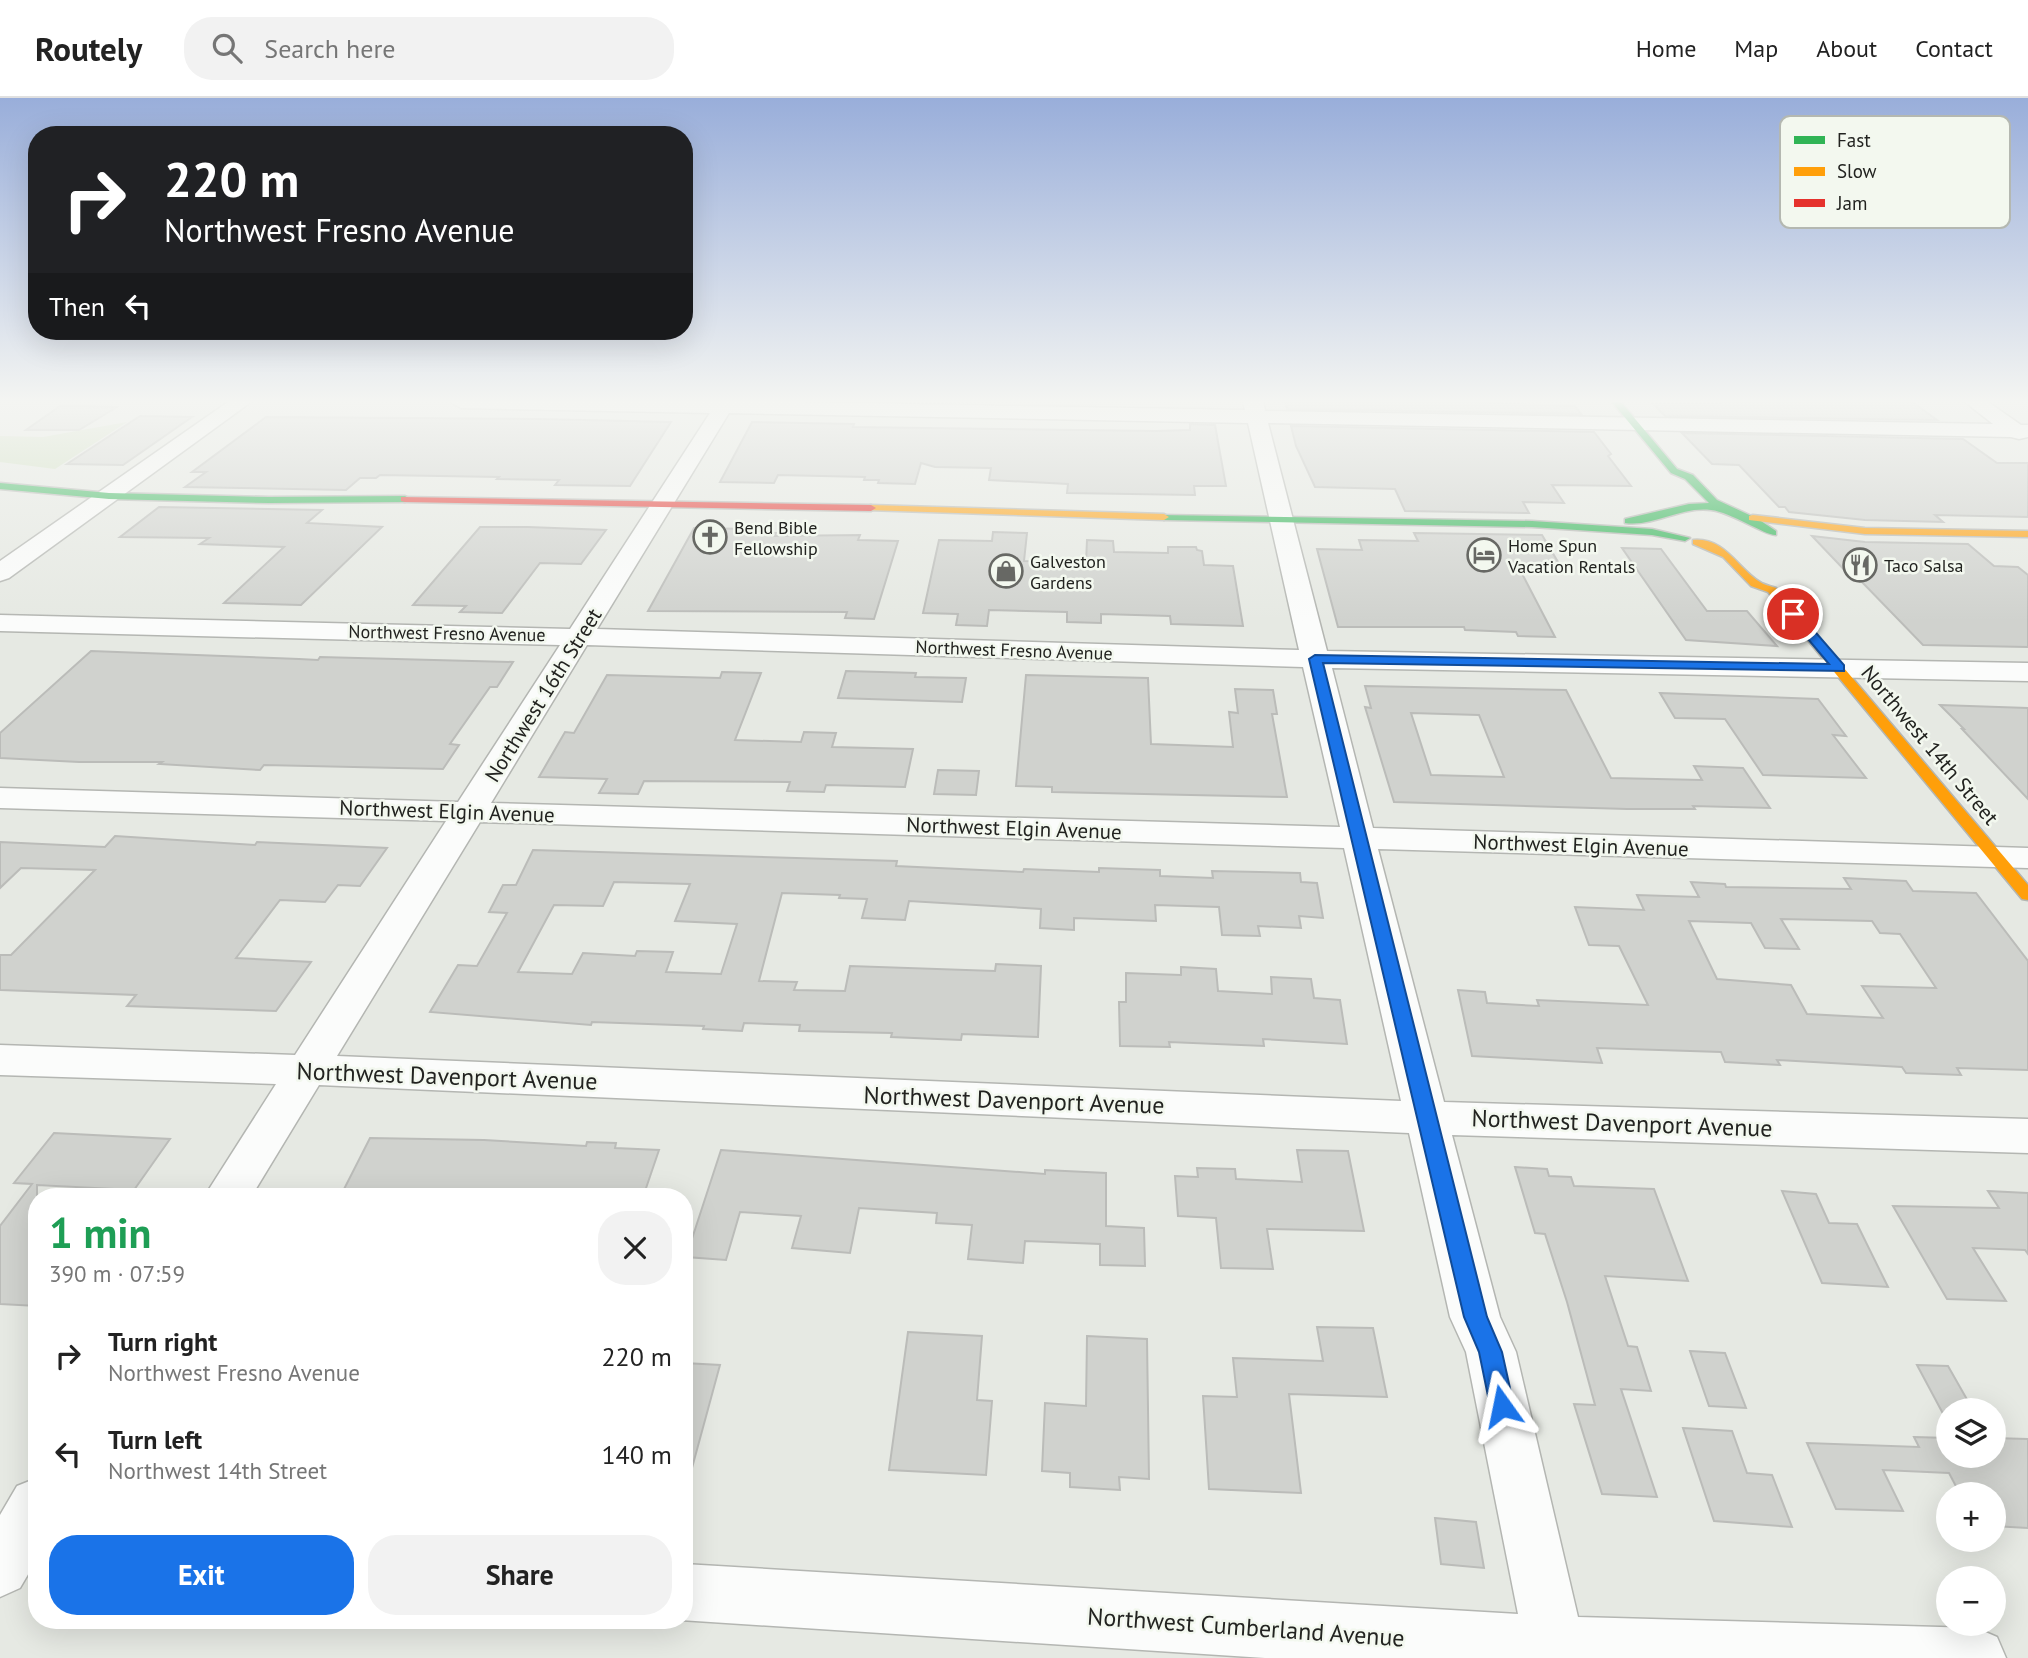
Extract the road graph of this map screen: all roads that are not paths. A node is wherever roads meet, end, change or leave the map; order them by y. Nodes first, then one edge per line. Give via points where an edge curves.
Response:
1 (139, 475) edge
2 (681, 475) edge
3 (1271, 475) edge
4 (1671, 475) edge
5 (1684, 475) edge
6 (0, 485) edge
7 (109, 496) junction
8 (663, 505) junction
9 (1728, 510) junction
10 (1673, 512) junction
11 (1753, 518) junction
12 (1282, 519) junction
13 (1532, 524) junction
14 (1865, 531) junction
15 (2028, 534) edge
16 (1691, 540) junction
17 (1741, 548) dead end
18 (0, 573) edge
19 (0, 623) edge
20 (580, 637) junction
21 (1315, 659) junction
22 (1839, 668) junction
23 (2028, 672) edge
24 (0, 798) edge
25 (469, 812) junction
26 (1359, 839) junction
27 (2012, 858) edge
28 (2028, 895) edge
29 (0, 1060) edge
30 (306, 1070) junction
31 (1426, 1118) junction
32 (2028, 1136) edge
33 (233, 1188) edge
34 (28, 1526) edge
35 (15, 1557) edge
36 (693, 1594) edge
37 (1555, 1652) edge
38 (1976, 1658) edge

1 - 7 street
2 - 8 street, Northwest 16th Street
3 - 12 street
4 - 10 street via 1684,498
5 - 9 street
6 - 7 street
7 - 8 street
7 - 18 street
8 - 12 street
8 - 20 street, Northwest 16th Street
9 - 10 street via 1702,507
9 - 11 street
10 - 13 street via 1650,520
10 - 16 street via 1665,521 1668,527
11 - 14 street
11 - 14 street via 1770,528 1766,543 1790,536 1857,536
12 - 13 street
12 - 21 street
13 - 16 street via 1638,530
14 - 15 street
16 - 17 street
16 - 22 street, Northwest 14th Street via 1727,555 1755,584 1771,582
19 - 20 street, Northwest Fresno Avenue
20 - 21 street, Northwest Fresno Avenue
20 - 25 street, Northwest 16th Street
21 - 22 street, Northwest Fresno Avenue
21 - 26 street
22 - 23 street, Northwest Fresno Avenue
22 - 27 street, Northwest 14th Street
24 - 25 street, Northwest Elgin Avenue
25 - 26 street, Northwest Elgin Avenue
25 - 30 street, Northwest 16th Street
26 - 27 street, Northwest Elgin Avenue
26 - 31 street
27 - 28 street, Northwest 14th Street
29 - 30 street, Northwest Davenport Avenue
30 - 31 street, Northwest Davenport Avenue
30 - 33 street, Northwest 16th Street
31 - 32 street, Northwest Davenport Avenue
31 - 37 street via 1475,1317 1490,1352
34 - 35 street
36 - 37 street, Northwest Cumberland Avenue
37 - 38 street, Northwest Cumberland Avenue

